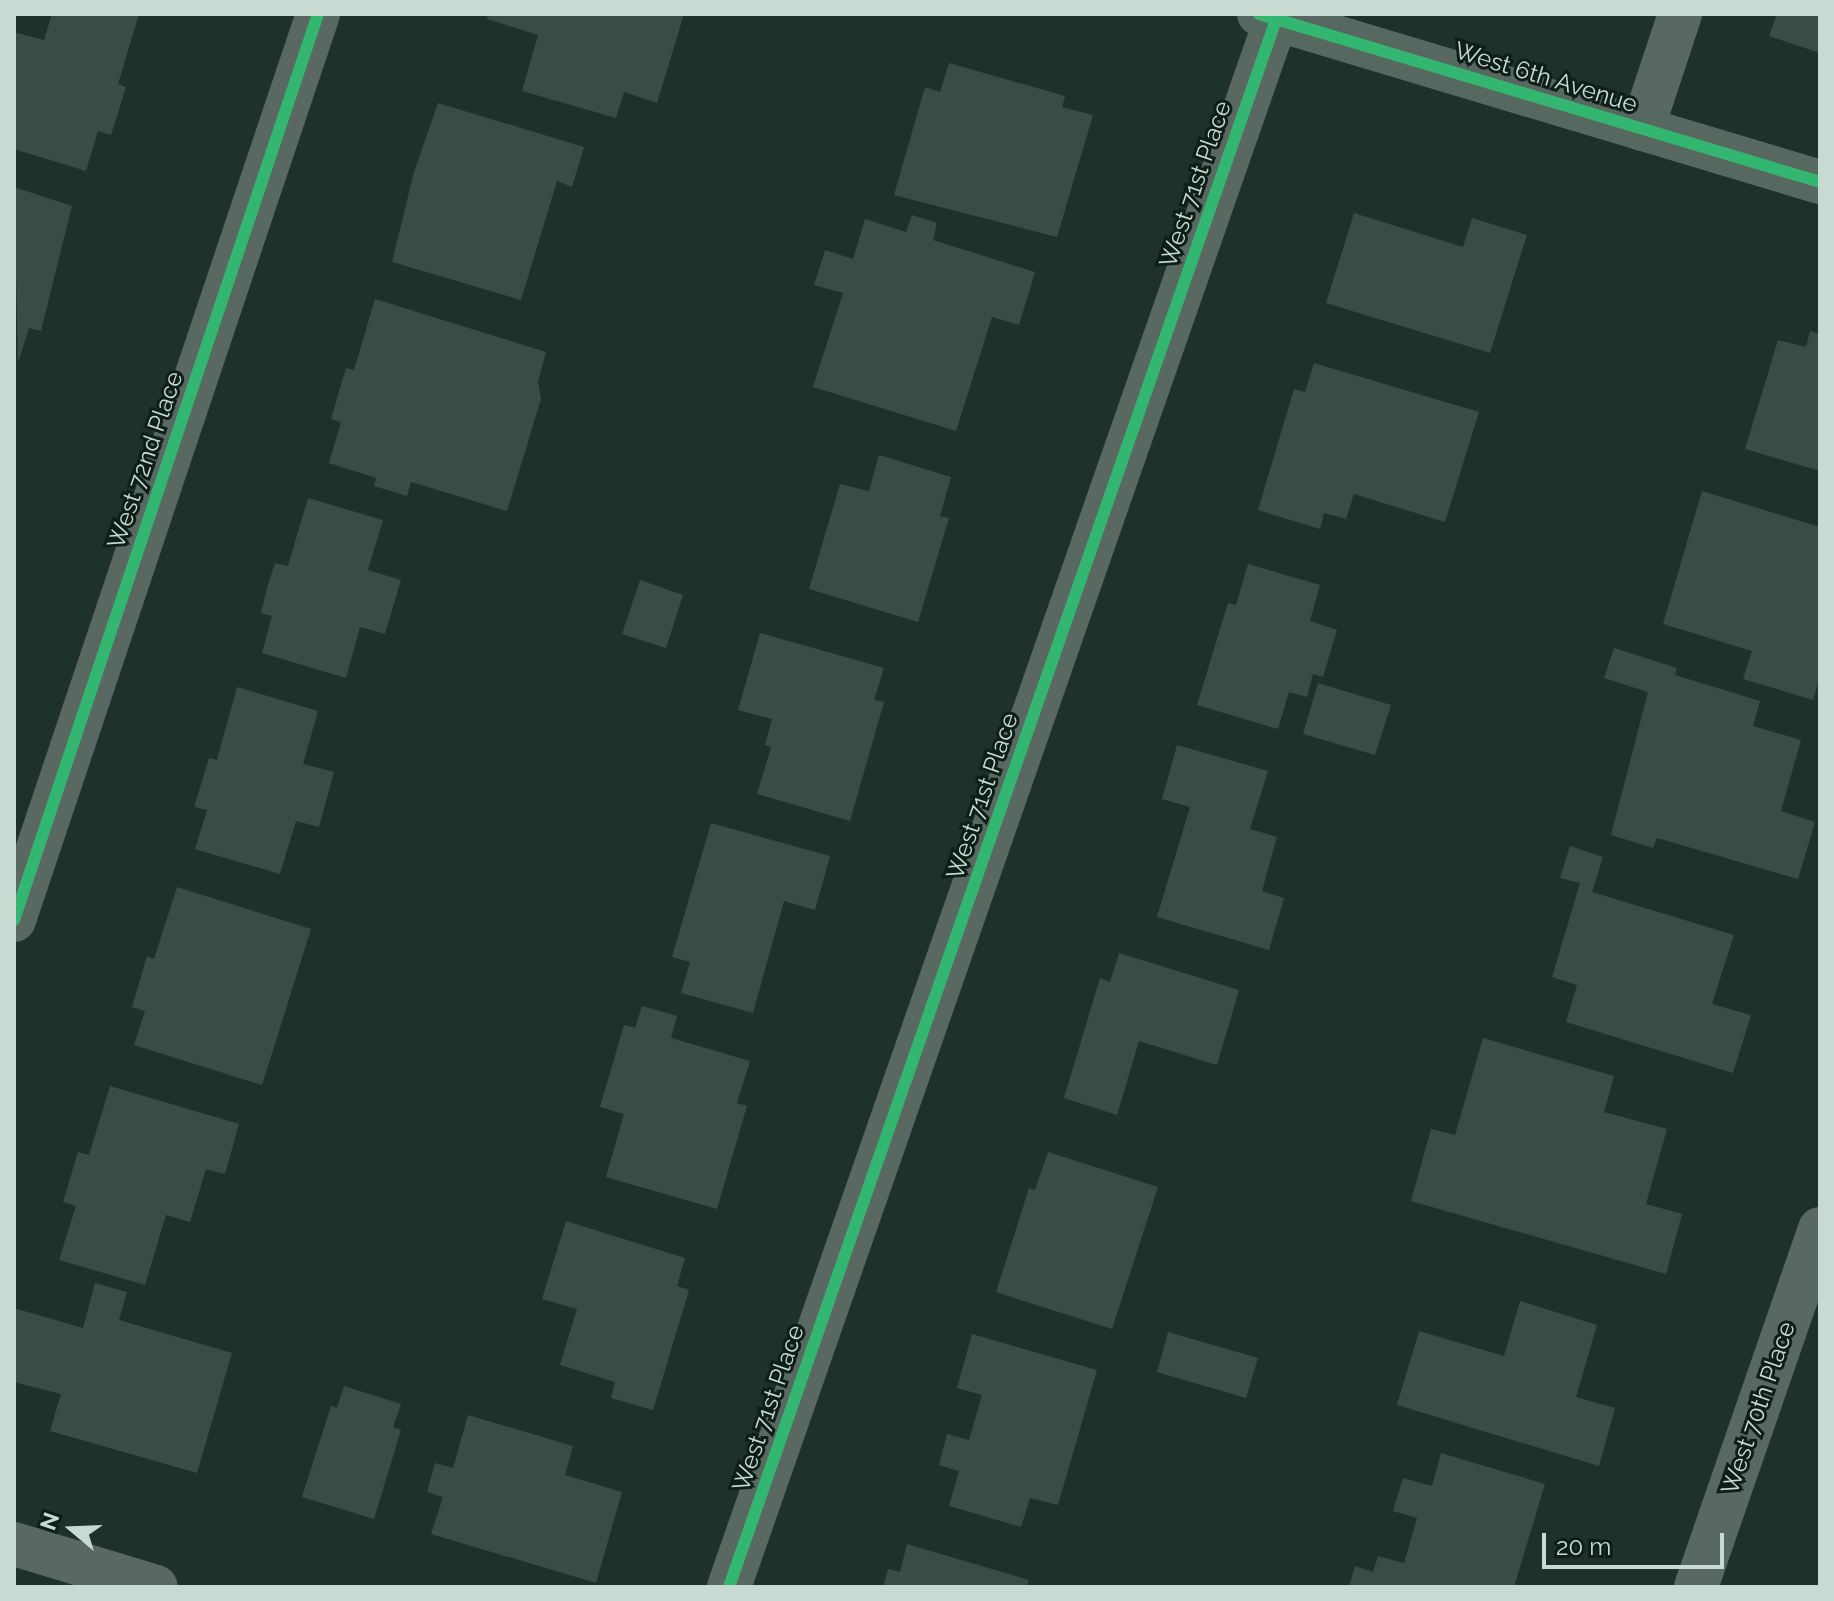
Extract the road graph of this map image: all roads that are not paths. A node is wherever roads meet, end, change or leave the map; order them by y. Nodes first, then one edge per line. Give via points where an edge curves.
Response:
1 (318, 14) edge
2 (1680, 14) edge
3 (1271, 16) edge
4 (1642, 129) junction
5 (1820, 182) edge
6 (14, 920) edge
7 (1820, 1229) edge
8 (14, 1544) edge
9 (156, 1587) edge
10 (729, 1587) edge
11 (1696, 1587) edge

1 - 6 street, West 72nd Place
2 - 4 street
3 - 4 street, West 6th Avenue
3 - 10 street, West 71st Place
4 - 5 street, West 6th Avenue
7 - 11 street, West 70th Place
8 - 9 street

